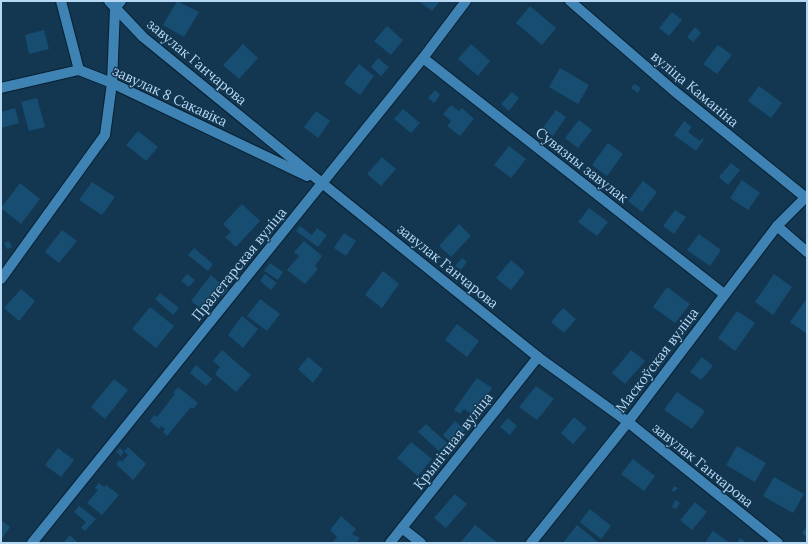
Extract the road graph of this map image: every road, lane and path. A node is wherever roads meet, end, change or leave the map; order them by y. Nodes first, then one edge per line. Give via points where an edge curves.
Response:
1 (61, 1) edge
2 (466, 1) edge
3 (570, 1) edge
4 (115, 3) edge
5 (423, 58) junction
6 (79, 70) junction
7 (112, 83) junction
8 (1, 88) edge
9 (322, 183) junction
10 (806, 196) edge
11 (776, 226) junction
12 (807, 252) edge
13 (1, 279) edge
14 (724, 294) junction
15 (538, 357) junction
16 (628, 422) junction
17 (402, 528) junction
18 (32, 543) edge
19 (390, 543) edge
20 (421, 543) edge
21 (531, 543) edge
22 (778, 543) edge

1 - 6 street
2 - 5 street, Пралетарская вуліца
3 - 10 street, вуліца Каманіна via 673,90
4 - 7 street
4 - 9 street, завулак Ганчарова via 143,37
5 - 9 street, Пралетарская вуліца
5 - 14 street, Сувязны завулак
6 - 7 street, завулак 8 Сакавіка
6 - 8 street
7 - 9 street, завулак 8 Сакавіка
7 - 13 street via 105,135
9 - 15 street, завулак Ганчарова
9 - 18 street, Пралетарская вуліца
10 - 11 street, Маскоўская вуліца
11 - 12 street
11 - 14 street, Маскоўская вуліца
14 - 16 street, Маскоўская вуліца
15 - 16 street, завулак Ганчарова
15 - 17 street, Крынічная вуліца
16 - 21 street, Маскоўская вуліца
16 - 22 street, завулак Ганчарова
17 - 19 street, Крынічная вуліца
17 - 20 street

